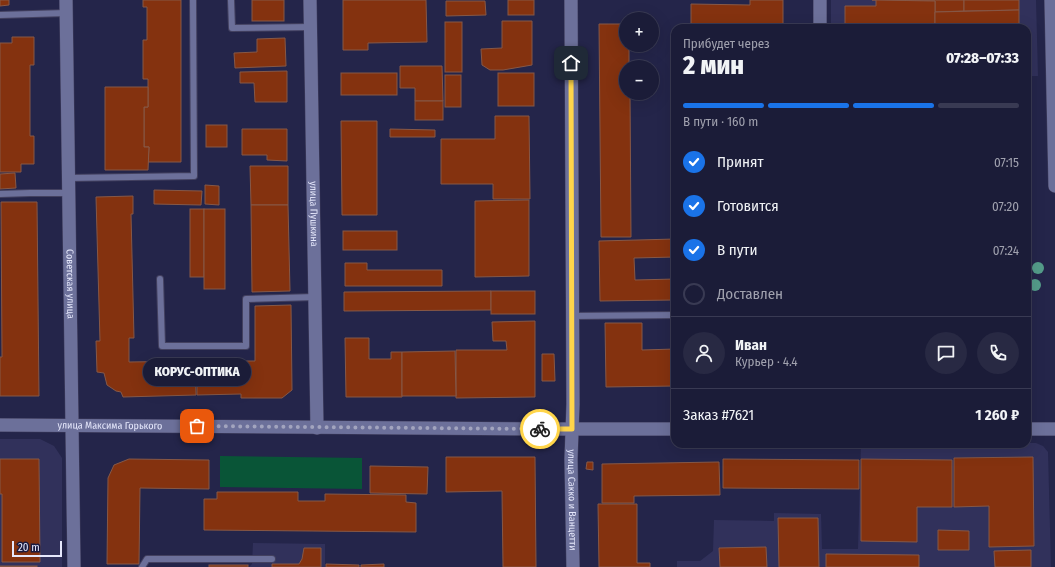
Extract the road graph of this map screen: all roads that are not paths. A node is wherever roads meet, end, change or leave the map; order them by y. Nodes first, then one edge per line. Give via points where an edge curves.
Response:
1 (193, 0) edge
2 (231, 0) edge
3 (310, 0) edge
4 (571, 0) edge
5 (820, 0) edge
6 (1050, 0) edge
7 (66, 6) edge
8 (0, 15) edge
9 (820, 24) edge
10 (311, 27) junction
11 (68, 178) junction
12 (1055, 186) edge
13 (68, 193) junction
14 (0, 194) edge
15 (160, 279) dead end
16 (315, 297) junction
17 (671, 315) edge
18 (572, 316) junction
19 (0, 425) edge
20 (71, 425) junction
21 (317, 428) junction
22 (572, 429) junction
23 (671, 429) edge
24 (1031, 429) edge
25 (1055, 429) edge
26 (272, 559) dead end
27 (74, 567) edge
28 (142, 567) edge
29 (573, 567) edge

1 - 11 lane via 194,176
2 - 10 lane via 232,28
3 - 10 street, улица Пушкина
4 - 18 street, улица Сакко и Ванцетти
5 - 9 street
6 - 12 street
7 - 8 lane
7 - 11 street, Советская улица
10 - 16 street, улица Пушкина
11 - 13 street, Советская улица
13 - 14 lane
13 - 20 street, Советская улица
15 - 16 lane via 162,346 246,346 246,299
16 - 21 street, улица Пушкина
17 - 18 lane
18 - 22 street, улица Сакко и Ванцетти
19 - 20 street, улица Максима Горького
20 - 21 street, улица Максима Горького
20 - 27 street, Советская улица
21 - 22 street, улица Максима Горького
22 - 23 street, улица Максима Горького
22 - 29 street, улица Сакко и Ванцетти
24 - 25 street
26 - 28 lane via 147,559

